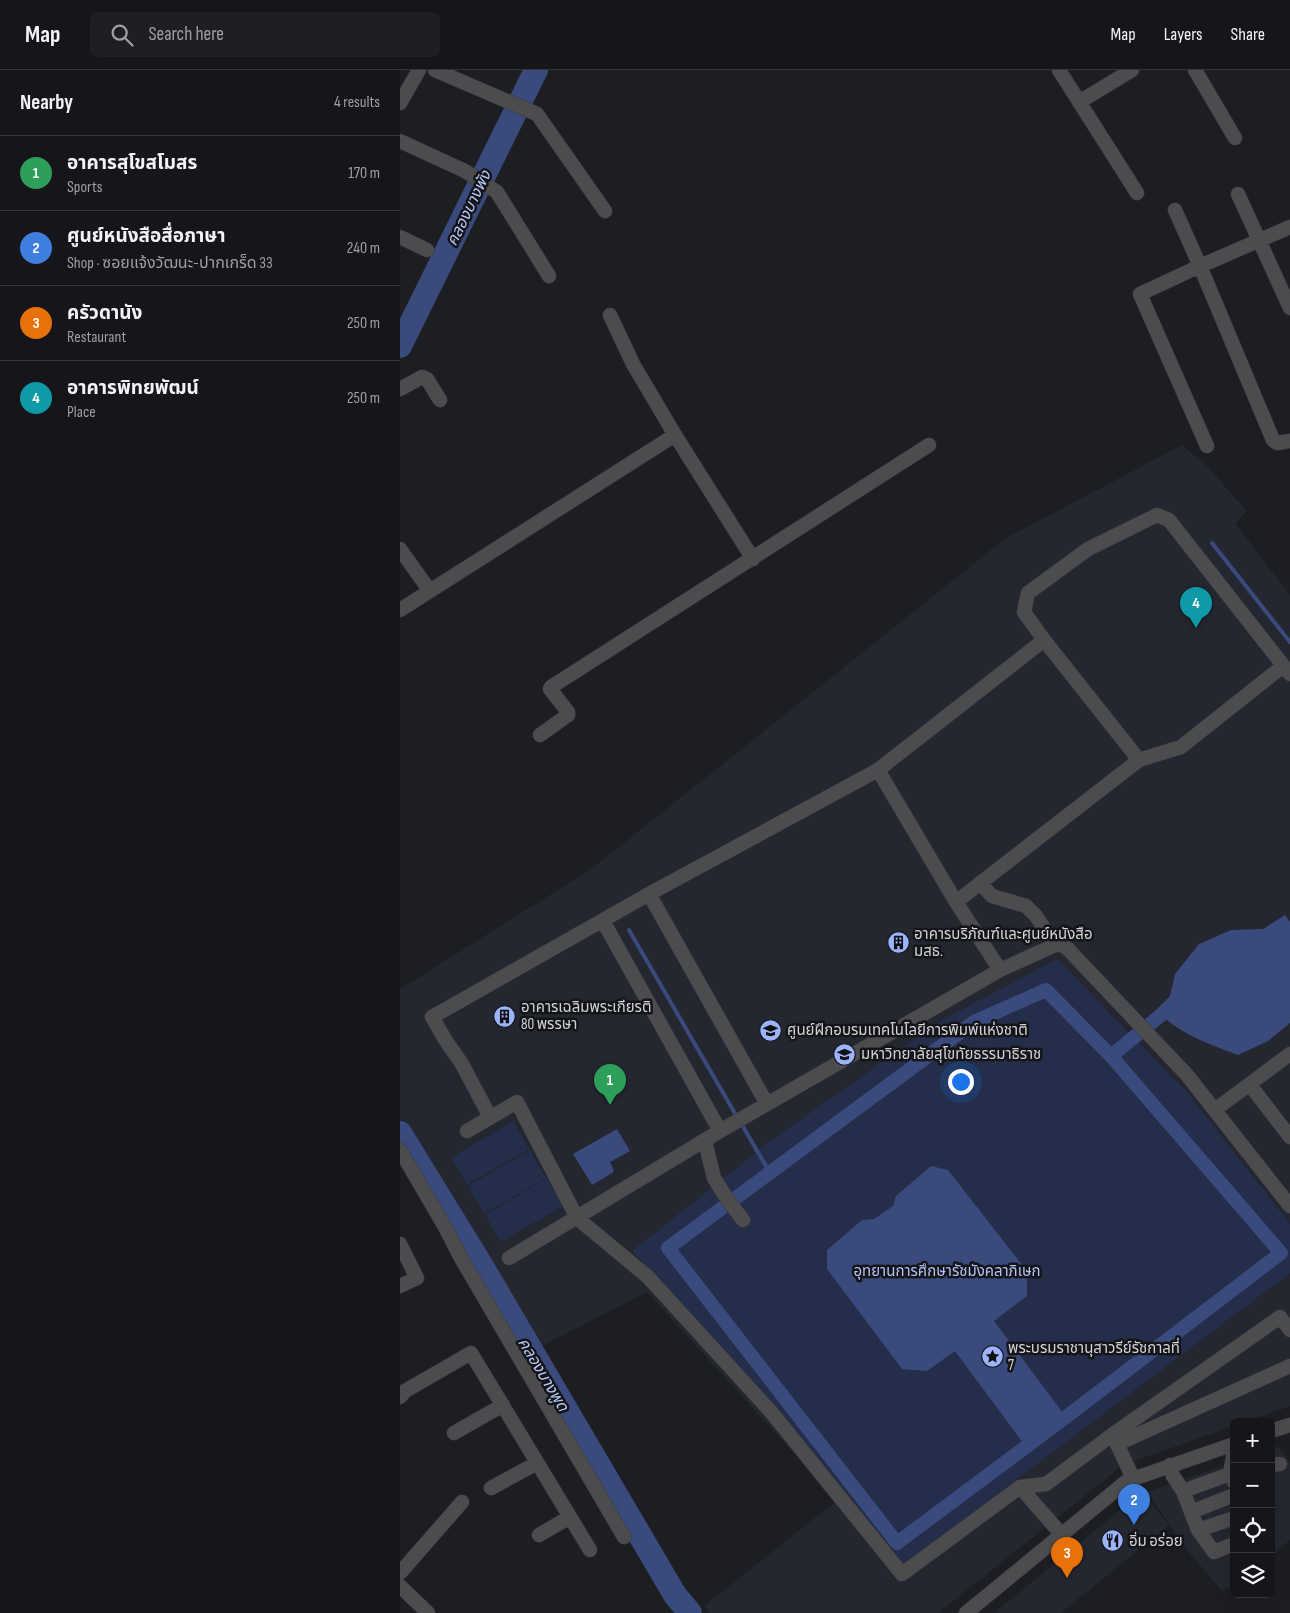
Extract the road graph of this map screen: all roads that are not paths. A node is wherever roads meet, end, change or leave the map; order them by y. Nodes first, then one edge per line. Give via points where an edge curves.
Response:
1 (419, 70) edge
2 (435, 70) edge
3 (1059, 70) edge
4 (1132, 70) edge
5 (1195, 70) edge
6 (401, 98) edge
7 (1079, 102) junction
8 (1235, 138) dead end
9 (400, 141) edge
10 (1137, 193) dead end
11 (1238, 194) dead end
12 (605, 210) dead end
13 (1175, 210) dead end
14 (1290, 227) edge
15 (400, 237) edge
16 (1259, 241) junction
17 (427, 250) dead end
18 (1200, 266) junction
19 (549, 276) dead end
20 (1290, 308) edge
21 (610, 315) dead end
22 (400, 389) edge
23 (440, 400) dead end
24 (675, 435) junction
25 (1290, 441) edge
26 (929, 445) dead end
27 (1207, 446) dead end
28 (400, 549) edge
29 (753, 559) junction
30 (430, 591) junction
31 (400, 610) edge
32 (1044, 640) junction
33 (1287, 670) edge
34 (540, 735) dead end
35 (1139, 760) junction
36 (878, 770) junction
37 (980, 883) junction
38 (649, 894) junction
39 (956, 902) junction
40 (603, 921) junction
41 (1055, 945) junction
42 (1000, 970) junction
43 (1290, 1054) edge
44 (1250, 1085) junction
45 (767, 1104) junction
46 (1216, 1109) junction
47 (490, 1117) junction
48 (467, 1131) dead end
49 (720, 1131) junction
50 (1290, 1137) edge
51 (704, 1140) junction
52 (400, 1150) edge
53 (1290, 1206) edge
54 (740, 1215) dead end
55 (577, 1218) junction
56 (400, 1244) edge
57 (509, 1258) dead end
58 (400, 1286) edge
59 (1290, 1330) edge
60 (1290, 1366) edge
61 (400, 1396) edge
62 (503, 1405) junction
63 (1290, 1425) edge
64 (1275, 1430) edge
65 (454, 1433) dead end
66 (1114, 1439) junction
67 (1230, 1445) edge
68 (538, 1463) junction
69 (1170, 1465) junction
70 (1230, 1473) edge
71 (1133, 1478) junction
72 (1020, 1487) junction
73 (490, 1488) dead end
74 (1183, 1491) junction
75 (1230, 1497) edge
76 (462, 1502) dead end
77 (1191, 1512) junction
78 (570, 1517) junction
79 (1230, 1519) edge
80 (1198, 1530) junction
81 (539, 1534) dead end
82 (1062, 1535) junction
83 (624, 1537) dead end
84 (1230, 1546) edge
85 (590, 1550) dead end
86 (400, 1573) edge
87 (400, 1586) edge
88 (428, 1613) edge
89 (966, 1613) edge

1 - 6 street
2 - 12 street via 537,114
3 - 7 street
4 - 7 street
5 - 8 street
7 - 10 street
9 - 19 street via 465,171 497,192
11 - 16 street
13 - 18 street
14 - 16 street
15 - 17 street
16 - 18 street
16 - 20 street
18 - 25 street via 1273,440 1277,443
18 - 27 street via 1140,294
21 - 24 street via 633,364
22 - 23 street via 422,377 427,379
24 - 29 street
24 - 30 street
26 - 29 street
28 - 30 street
29 - 34 street via 551,687 568,715
30 - 31 street
32 - 33 street via 1024,612 1028,593 1088,549 1157,515 1169,520
32 - 35 street
32 - 36 street
33 - 35 street via 1181,747
35 - 37 street
36 - 38 street
36 - 39 street
37 - 39 street
37 - 41 street via 992,896 1026,906
38 - 40 street
38 - 45 street
39 - 42 street
40 - 47 street via 432,1016
40 - 49 street
41 - 42 street
41 - 46 street via 1067,948
42 - 45 street
43 - 44 street
44 - 46 street
44 - 50 street
45 - 49 street
46 - 53 street
47 - 48 street
47 - 55 street via 517,1102
49 - 51 street
51 - 54 street via 714,1178
51 - 55 street
52 - 83 street
55 - 57 street
55 - 72 street via 648,1277 690,1323 772,1413 902,1574
56 - 58 street via 417,1278
59 - 66 street via 1280,1317
60 - 66 street
61 - 62 street via 471,1353
62 - 65 street
62 - 68 street
63 - 64 street
66 - 71 street
66 - 72 street via 1046,1484
67 - 69 street
68 - 73 street
68 - 78 street
69 - 71 street
69 - 74 street
70 - 74 street
71 - 82 street
72 - 82 street
74 - 77 street
75 - 77 street
76 - 86 street
77 - 80 street
78 - 81 street
78 - 85 street
79 - 80 street
80 - 84 street via 1214,1552
82 - 89 street
87 - 88 street

